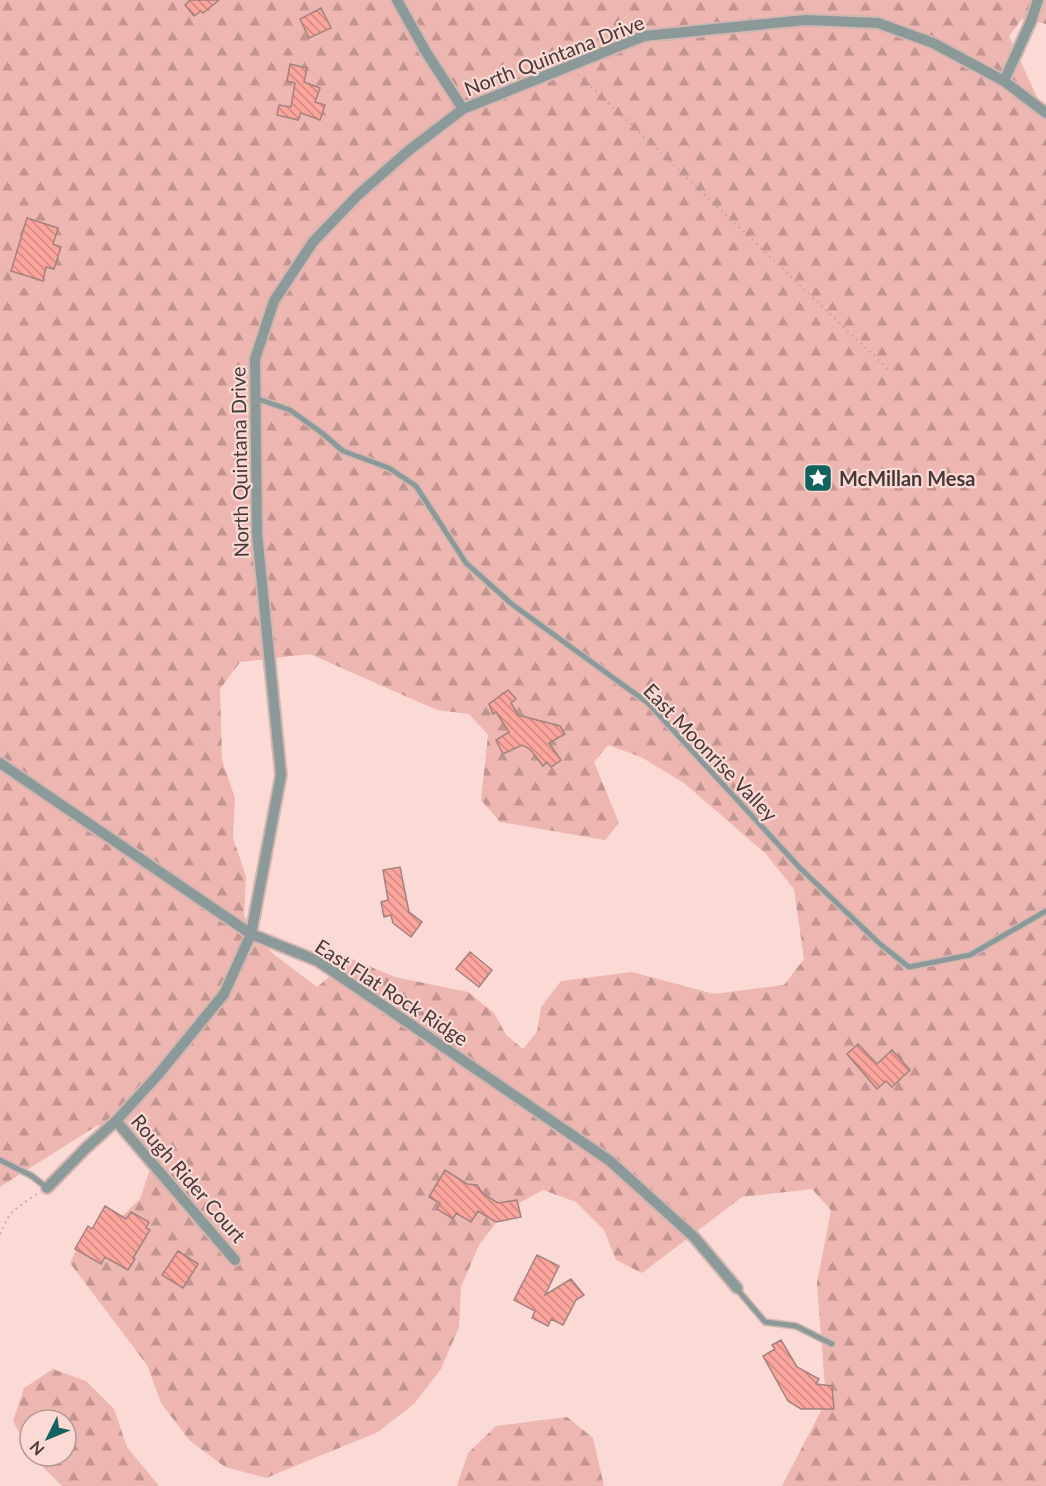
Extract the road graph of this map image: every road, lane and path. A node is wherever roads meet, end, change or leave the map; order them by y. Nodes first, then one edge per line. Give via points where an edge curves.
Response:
1 (397, 0) edge
2 (1038, 0) edge
3 (569, 65) junction
4 (1004, 81) junction
5 (463, 109) junction
6 (1046, 113) edge
7 (891, 372) dead end
8 (255, 398) junction
9 (0, 763) edge
10 (1046, 911) edge
11 (251, 934) junction
12 (116, 1121) junction
13 (0, 1160) edge
14 (47, 1188) junction
15 (0, 1234) edge
16 (235, 1260) dead end
17 (737, 1288) joint
18 (832, 1344) dead end

1 - 5 street
2 - 4 street
3 - 4 street, North Quintana Drive via 644,36 806,20 878,22 933,43
3 - 5 street, North Quintana Drive
3 - 7 path
4 - 6 street, North Quintana Drive
5 - 8 street, North Quintana Drive via 357,196 313,242 274,300 255,359
8 - 10 lane, East Moonrise Valley via 290,410 343,451 389,468 416,486 466,563 513,605 648,703 800,868 909,967 970,955
8 - 11 street, North Quintana Drive via 256,533 281,775
9 - 11 street, East Flat Rock Ridge
11 - 12 street, North Quintana Drive via 224,994
11 - 17 street, East Flat Rock Ridge via 318,961 610,1161 694,1237
12 - 14 street, North Quintana Drive
12 - 16 street, Rough Rider Court
13 - 14 lane
14 - 15 path via 14,1210
17 - 18 lane via 765,1322 796,1326

